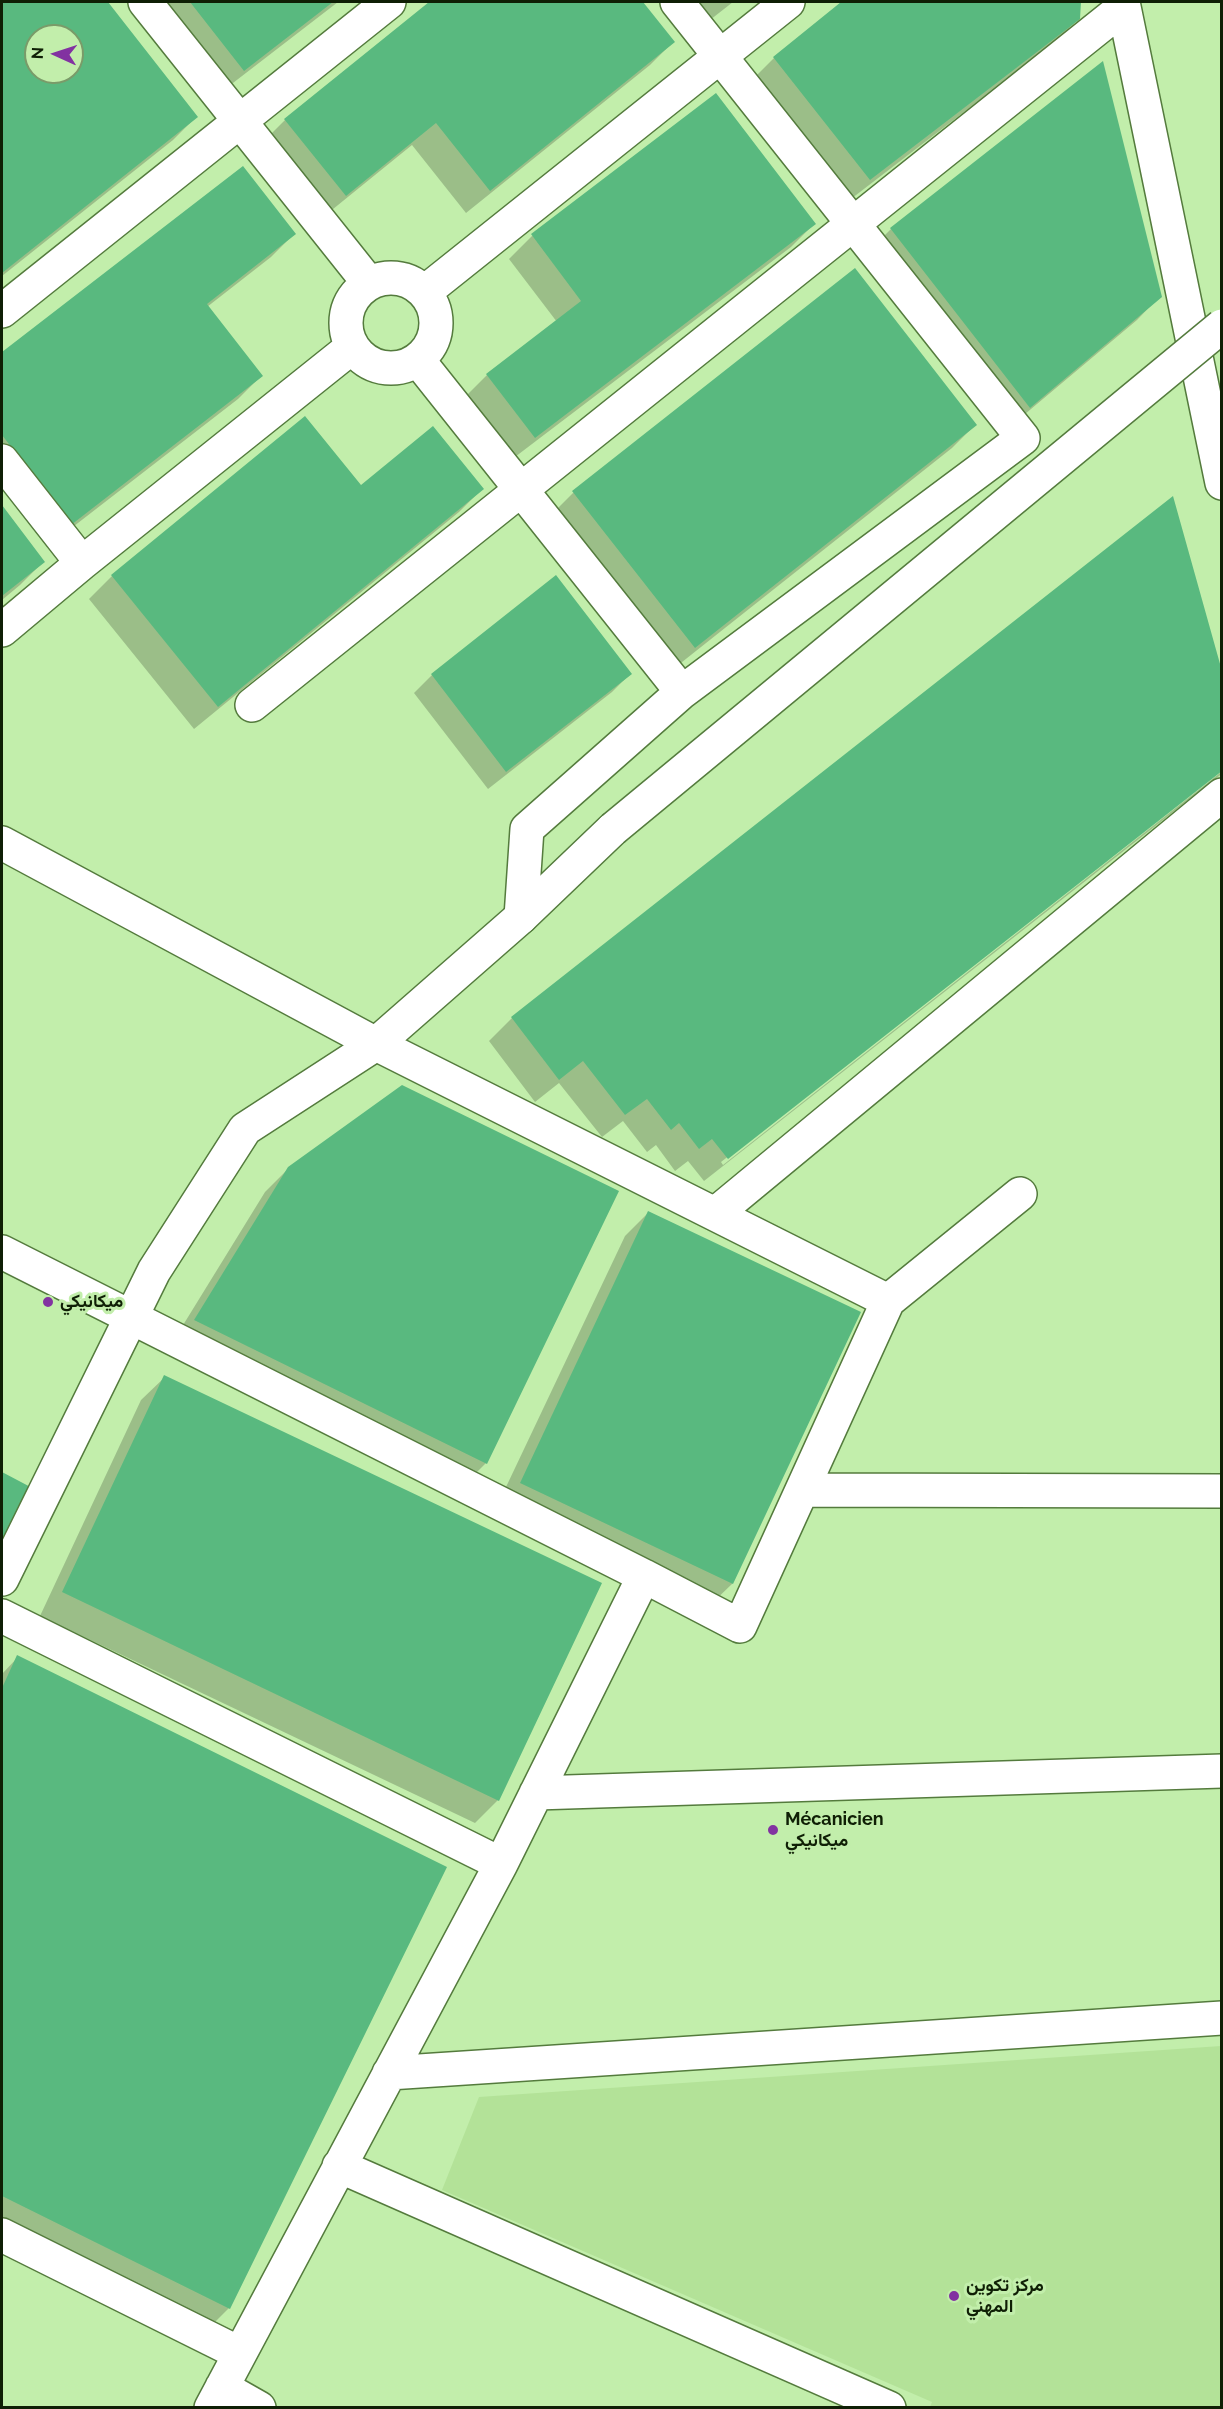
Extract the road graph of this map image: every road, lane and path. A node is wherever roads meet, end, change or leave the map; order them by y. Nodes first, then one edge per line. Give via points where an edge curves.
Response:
1 (145, 2) edge
2 (389, 2) edge
3 (678, 2) edge
4 (788, 2) edge
5 (1123, 4) edge
6 (720, 56) junction
7 (240, 121) junction
8 (854, 224) junction
9 (368, 282) junction
10 (426, 291) junction
11 (2, 311) edge
12 (1221, 326) edge
13 (352, 347) junction
14 (418, 360) junction
15 (2, 461) edge
16 (1221, 483) edge
17 (521, 489) junction
18 (82, 563) junction
19 (2, 630) edge
20 (681, 692) junction
21 (252, 705) dead end
22 (1221, 795) edge
23 (2, 843) edge
24 (520, 917) junction
25 (376, 1044) junction
26 (1020, 1194) dead end
27 (715, 1214) junction
28 (2, 1252) edge
29 (888, 1301) junction
30 (131, 1318) junction
31 (802, 1490) junction
32 (1221, 1491) edge
33 (644, 1576) junction
34 (2, 1579) edge
35 (2, 1616) edge
36 (1221, 1771) edge
37 (536, 1793) junction
38 (501, 1864) junction
39 (1221, 2018) edge
40 (388, 2073) junction
41 (339, 2166) junction
42 (2, 2235) edge
43 (239, 2353) junction
44 (216, 2397) edge
45 (260, 2408) edge
46 (889, 2408) edge

1 - 7 street
2 - 7 street
3 - 6 street
4 - 6 street
5 - 8 street
5 - 16 street
6 - 8 street
6 - 10 street
7 - 9 street
7 - 11 street
8 - 17 street
8 - 20 street via 1023,438
9 - 10 street via 401,277
9 - 13 street via 354,294 346,313 346,334
10 - 14 street via 436,312 437,332 428,351
12 - 24 street, bridge via 613,829
13 - 14 street via 372,365 392,369
13 - 18 street
14 - 17 street
15 - 18 street
17 - 20 street
17 - 21 street
18 - 19 street
20 - 24 street via 527,829
22 - 27 street
23 - 25 street
24 - 25 street
25 - 27 street
25 - 30 street via 244,1129 154,1271
26 - 29 street
27 - 29 street
28 - 30 street
29 - 31 street
30 - 33 street
30 - 34 street
31 - 32 street
31 - 33 street via 740,1626
33 - 37 street
35 - 38 street
36 - 37 street
37 - 38 street
38 - 40 street
39 - 40 street
40 - 41 street
41 - 43 street
41 - 46 street
42 - 43 street
43 - 44 street
44 - 45 street

